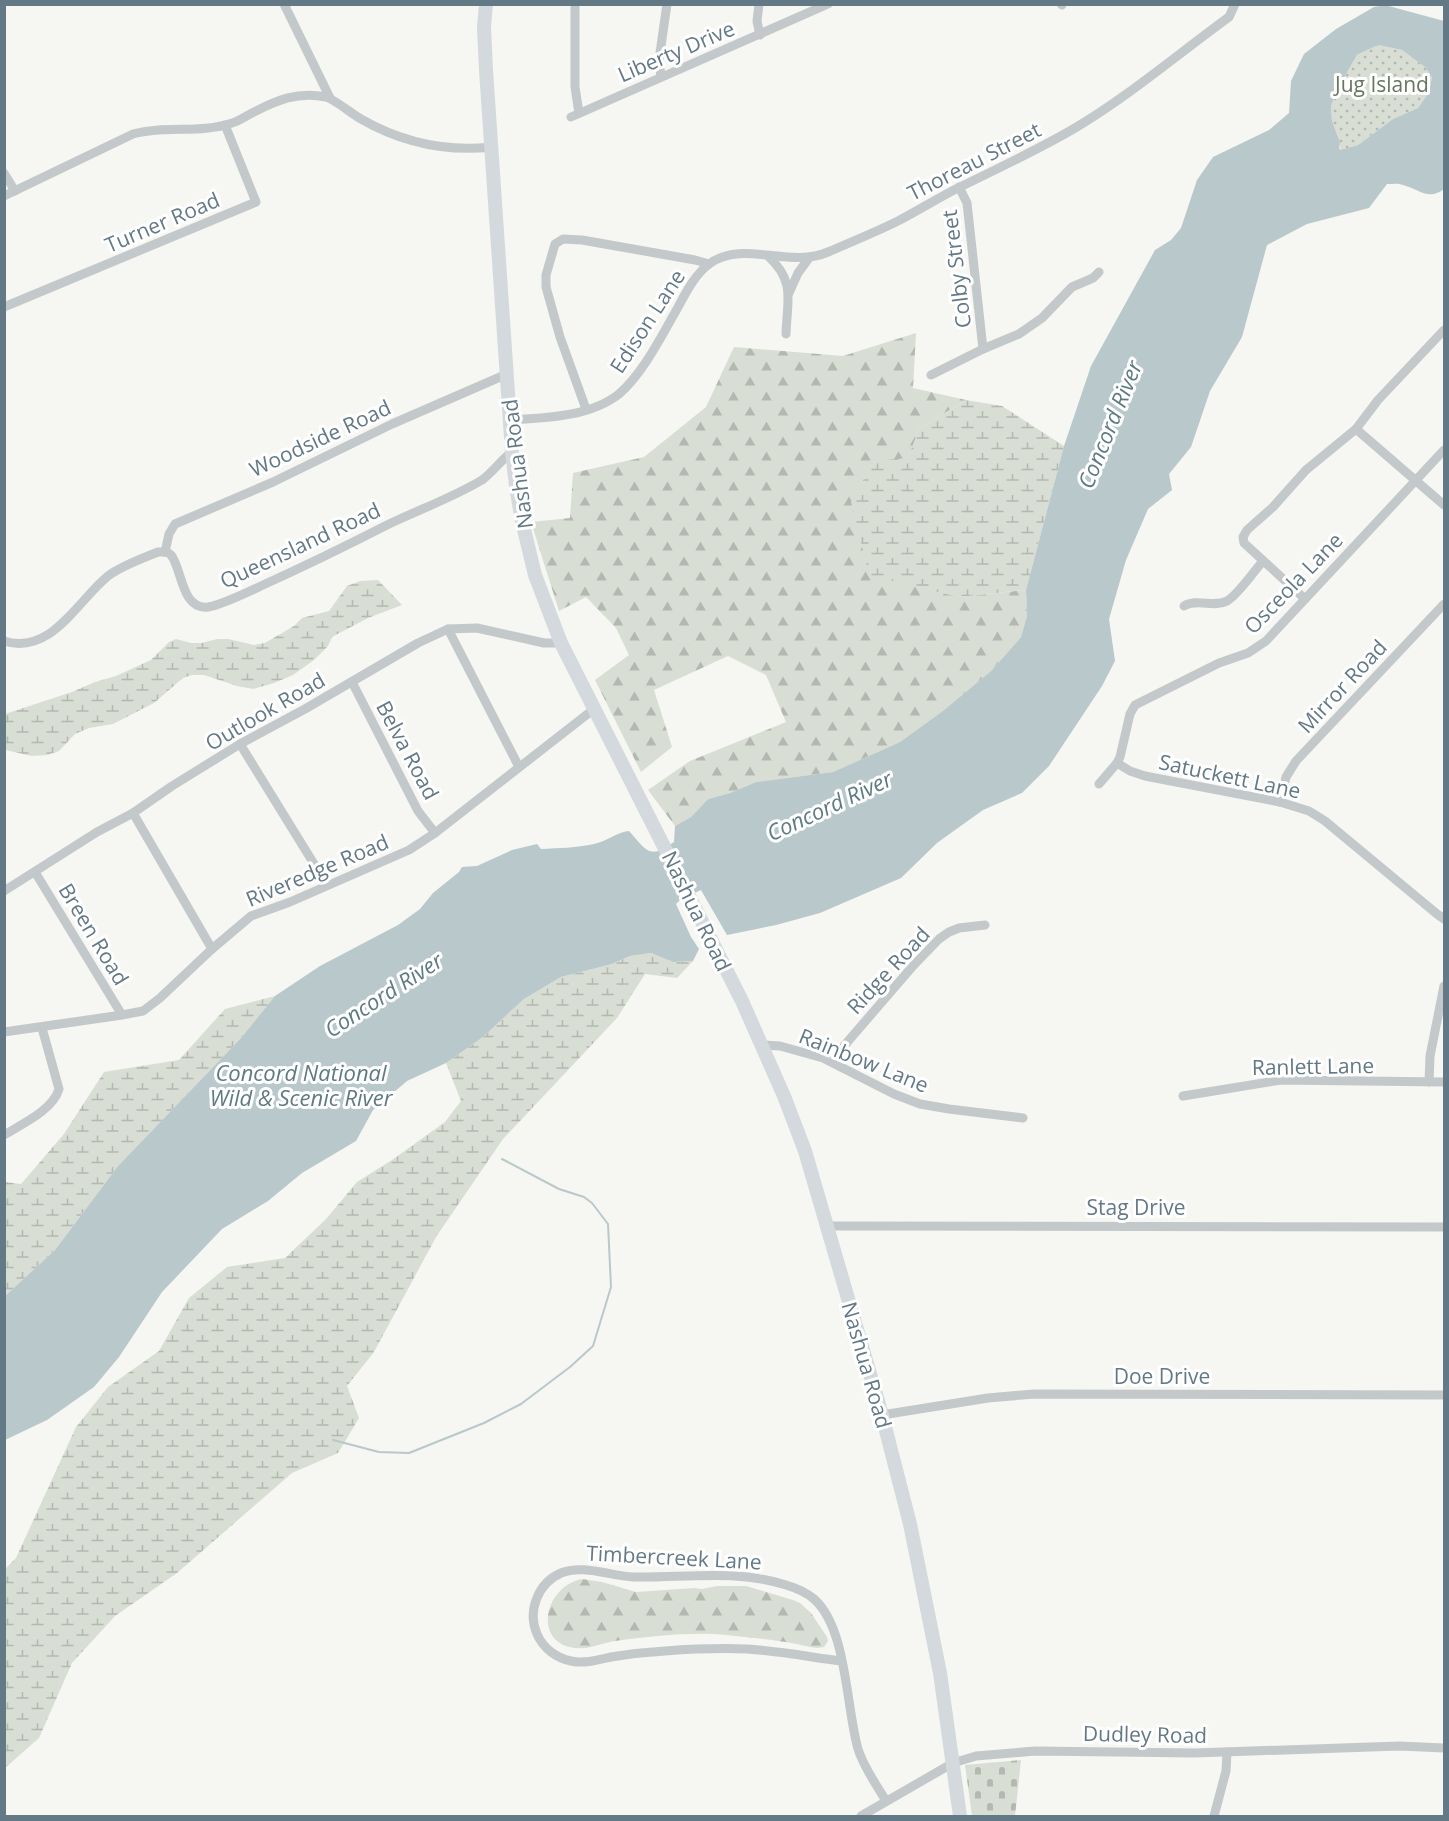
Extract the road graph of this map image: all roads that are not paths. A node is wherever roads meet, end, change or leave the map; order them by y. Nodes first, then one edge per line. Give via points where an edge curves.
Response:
1 (284, 4) edge
2 (486, 4) edge
3 (575, 4) edge
4 (668, 4) edge
5 (759, 4) edge
6 (828, 4) edge
7 (1235, 4) edge
8 (760, 35) junction
9 (661, 77) junction
10 (330, 98) junction
11 (225, 125) junction
12 (492, 147) junction
13 (4, 173) edge
14 (960, 187) junction
15 (15, 191) junction
16 (4, 196) edge
17 (768, 256) junction
18 (809, 258) junction
19 (709, 264) junction
20 (1100, 272) dead end
21 (789, 293) junction
22 (4, 307) edge
23 (1444, 330) edge
24 (786, 333) dead end
25 (983, 349) junction
26 (507, 374) junction
27 (931, 375) dead end
28 (586, 409) junction
29 (510, 420) junction
30 (1356, 429) junction
31 (1444, 450) edge
32 (512, 452) junction
33 (1418, 481) junction
34 (1444, 505) edge
35 (165, 552) junction
36 (1263, 561) junction
37 (1305, 599) junction
38 (1444, 604) edge
39 (1184, 606) dead end
40 (448, 629) junction
41 (4, 641) edge
42 (561, 642) junction
43 (352, 682) junction
44 (594, 709) junction
45 (240, 744) junction
46 (1117, 763) junction
47 (519, 767) junction
48 (1100, 784) dead end
49 (1280, 802) junction
50 (133, 813) junction
51 (435, 833) junction
52 (35, 872) junction
53 (327, 885) junction
54 (4, 891) edge
55 (1444, 919) edge
56 (985, 926) dead end
57 (212, 949) junction
58 (1444, 986) edge
59 (122, 1015) junction
60 (42, 1028) junction
61 (4, 1032) edge
62 (763, 1045) junction
63 (831, 1061) junction
64 (1429, 1082) junction
65 (1444, 1082) edge
66 (1183, 1096) dead end
67 (1023, 1118) dead end
68 (4, 1135) edge
69 (827, 1226) junction
70 (1444, 1227) edge
71 (1444, 1395) edge
72 (882, 1415) junction
73 (841, 1661) junction
74 (1444, 1748) edge
75 (1227, 1752) junction
76 (953, 1763) junction
77 (886, 1801) junction
78 (861, 1816) edge
79 (960, 1816) edge
80 (1214, 1816) edge

1 - 10 street
2 - 12 main road, Nashua Road
3 - 9 street, Liberty Drive via 575,115
4 - 9 street via 659,60
5 - 8 street
6 - 8 street, Liberty Drive
7 - 14 street, Thoreau Street via 1229,17 1076,128
8 - 9 street, Liberty Drive
10 - 11 street via 289,96
10 - 12 street via 360,119 398,137 444,147
11 - 15 street via 133,134
11 - 22 street, Turner Road via 256,202
12 - 26 main road, Nashua Road
13 - 15 street
14 - 18 street, Thoreau Street via 896,222
14 - 25 street, Colby Street via 967,203
15 - 16 street
17 - 18 street, Thoreau Street
17 - 19 street, Thoreau Street via 736,254
17 - 21 street via 780,270
18 - 21 street
19 - 28 street, Edison Lane via 692,283 627,386 613,398
19 - 28 street via 582,240 557,241 545,284
20 - 25 street via 1067,291 1031,326
21 - 24 street
23 - 30 street
25 - 27 street
26 - 29 main road, Nashua Road
26 - 35 street, Woodside Road via 175,524
28 - 29 street, Edison Lane via 552,417
29 - 32 main road, Nashua Road
30 - 33 street
30 - 36 street via 1299,476 1247,530 1245,543
31 - 33 street, Osceola Lane
32 - 35 street, Queensland Road via 484,478 433,506 246,593 207,607 191,601 171,555
32 - 42 main road, Nashua Road via 530,557
33 - 34 street
33 - 37 street, Osceola Lane
35 - 41 street via 109,575 56,630 33,642
36 - 37 street
36 - 39 street via 1227,601
37 - 46 street, Osceola Lane via 1258,648 1135,705
38 - 49 street, Mirror Road via 1296,761 1286,777
40 - 42 street, Outlook Road via 477,628 544,643
40 - 43 street, Outlook Road
40 - 47 street
42 - 44 main road, Nashua Road
43 - 45 street, Outlook Road
43 - 51 street, Belva Road via 418,811
44 - 47 street, Riveredge Road
44 - 62 main road, Nashua Road
45 - 50 street, Outlook Road
45 - 53 street
46 - 48 street
46 - 49 street, Satuckett Lane via 1145,776
47 - 51 street, Riveredge Road
49 - 55 street, Satuckett Lane via 1325,821
50 - 52 street, Outlook Road
50 - 57 street
51 - 53 street, Riveredge Road via 409,850
52 - 54 street, Outlook Road
52 - 59 street, Breen Road
53 - 57 street, Riveredge Road via 251,916
56 - 63 street, Ridge Road via 960,928 939,939
57 - 59 street, Riveredge Road via 151,1006
58 - 64 street via 1430,1056
59 - 60 street, Riveredge Road
60 - 61 street, Riveredge Road
60 - 68 street via 59,1089 57,1097
62 - 63 street, Rainbow Lane
62 - 69 main road, Nashua Road via 805,1151
63 - 67 street, Rainbow Lane via 920,1104
64 - 65 street, Ranlett Lane
64 - 66 street, Ranlett Lane via 1281,1080
69 - 70 street, Stag Drive
69 - 72 main road, Nashua Road
71 - 72 street, Doe Drive via 1034,1394
72 - 76 main road, Nashua Road via 928,1606
73 - 73 street, Timbercreek Lane via 835,1631 816,1600 799,1589 762,1579 716,1574 632,1577 576,1570 547,1582 533,1610 534,1626 545,1647 573,1662 651,1651 727,1649
73 - 77 street, Timbercreek Lane via 860,1754
74 - 75 street, Dudley Road
75 - 76 street, Dudley Road via 1035,1751 976,1756
75 - 80 street
76 - 77 street, Dudley Road
76 - 79 main road, Nashua Road
77 - 78 street, Dudley Road

